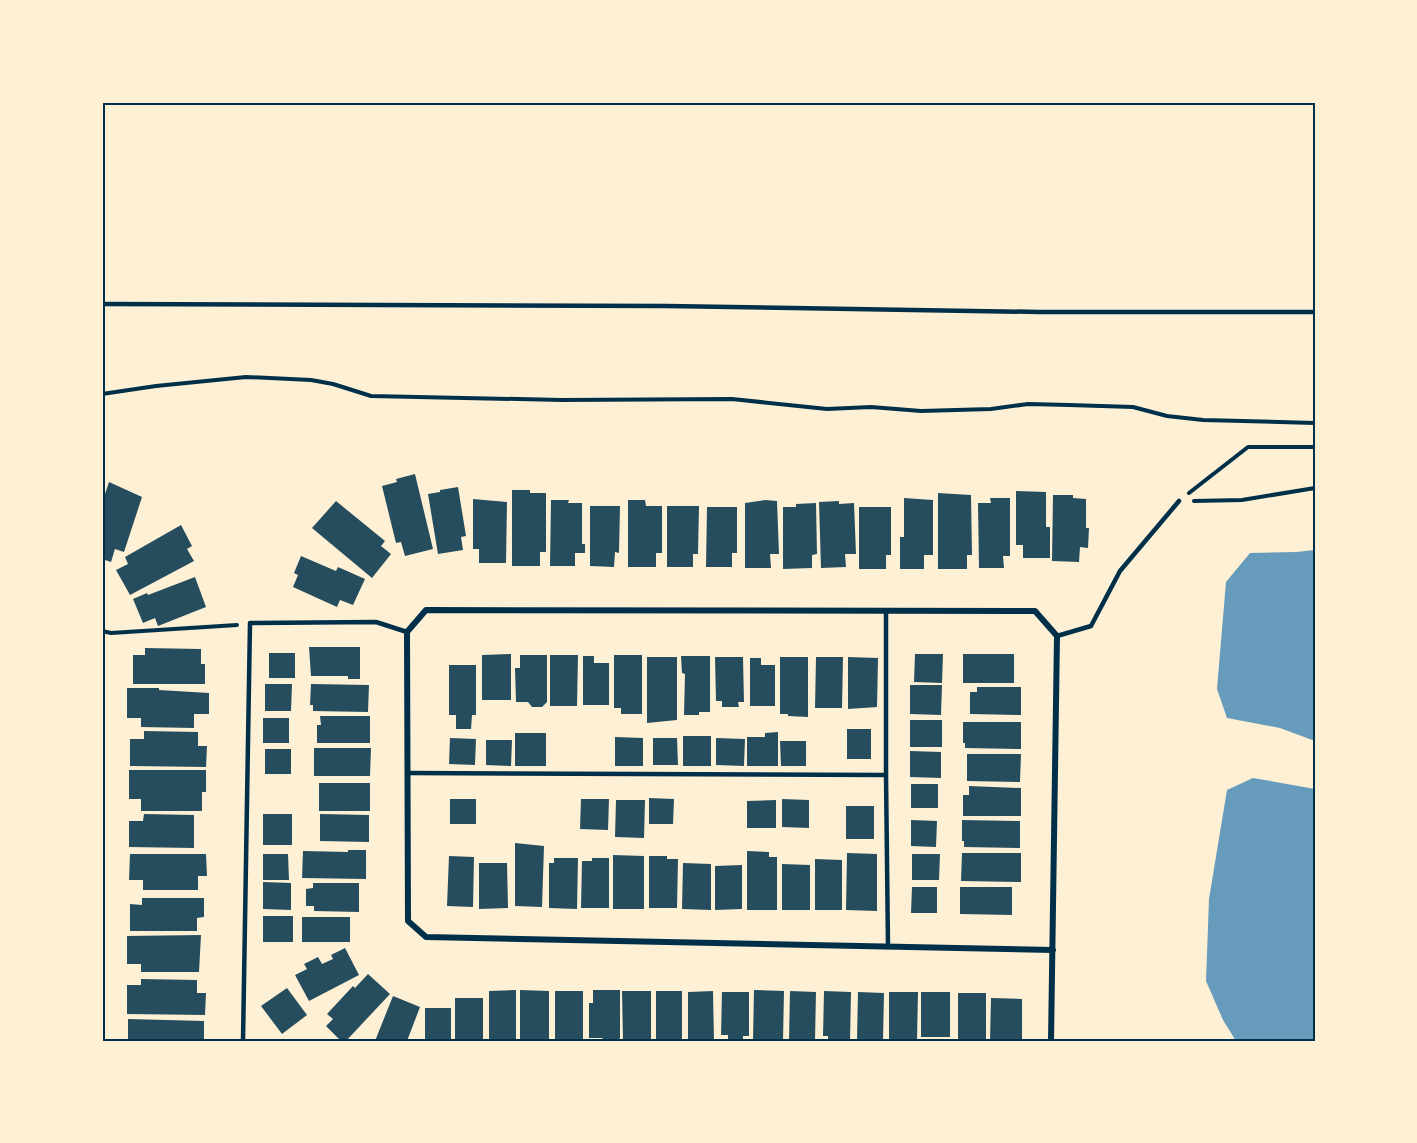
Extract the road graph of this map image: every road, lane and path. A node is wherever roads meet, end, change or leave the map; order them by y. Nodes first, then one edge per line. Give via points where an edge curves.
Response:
1 (102, 304) edge
2 (1315, 312) edge
3 (102, 394) edge
4 (1315, 423) edge
5 (1315, 447) edge
6 (1315, 488) edge
7 (1179, 501) junction
8 (886, 611) junction
9 (250, 623) junction
10 (102, 631) edge
11 (408, 633) junction
12 (1057, 636) junction
13 (408, 773) junction
14 (886, 775) junction
15 (888, 946) junction
16 (1053, 950) junction
17 (243, 1041) edge
18 (1051, 1041) edge

1 - 2 lane
3 - 4 path via 246,377 311,380 371,396 732,399 827,409 921,411 1028,404 1133,406 1167,416 1203,420
5 - 7 path via 1248,447
6 - 7 path via 1242,500
7 - 12 lane via 1120,571 1091,626
8 - 11 street via 426,610
8 - 12 street via 1035,611
8 - 14 lane
9 - 10 path
9 - 11 lane via 376,622
9 - 17 lane
11 - 13 street
12 - 16 street
13 - 14 lane
13 - 15 street via 408,921 426,937
14 - 15 lane
15 - 16 street
16 - 18 street

